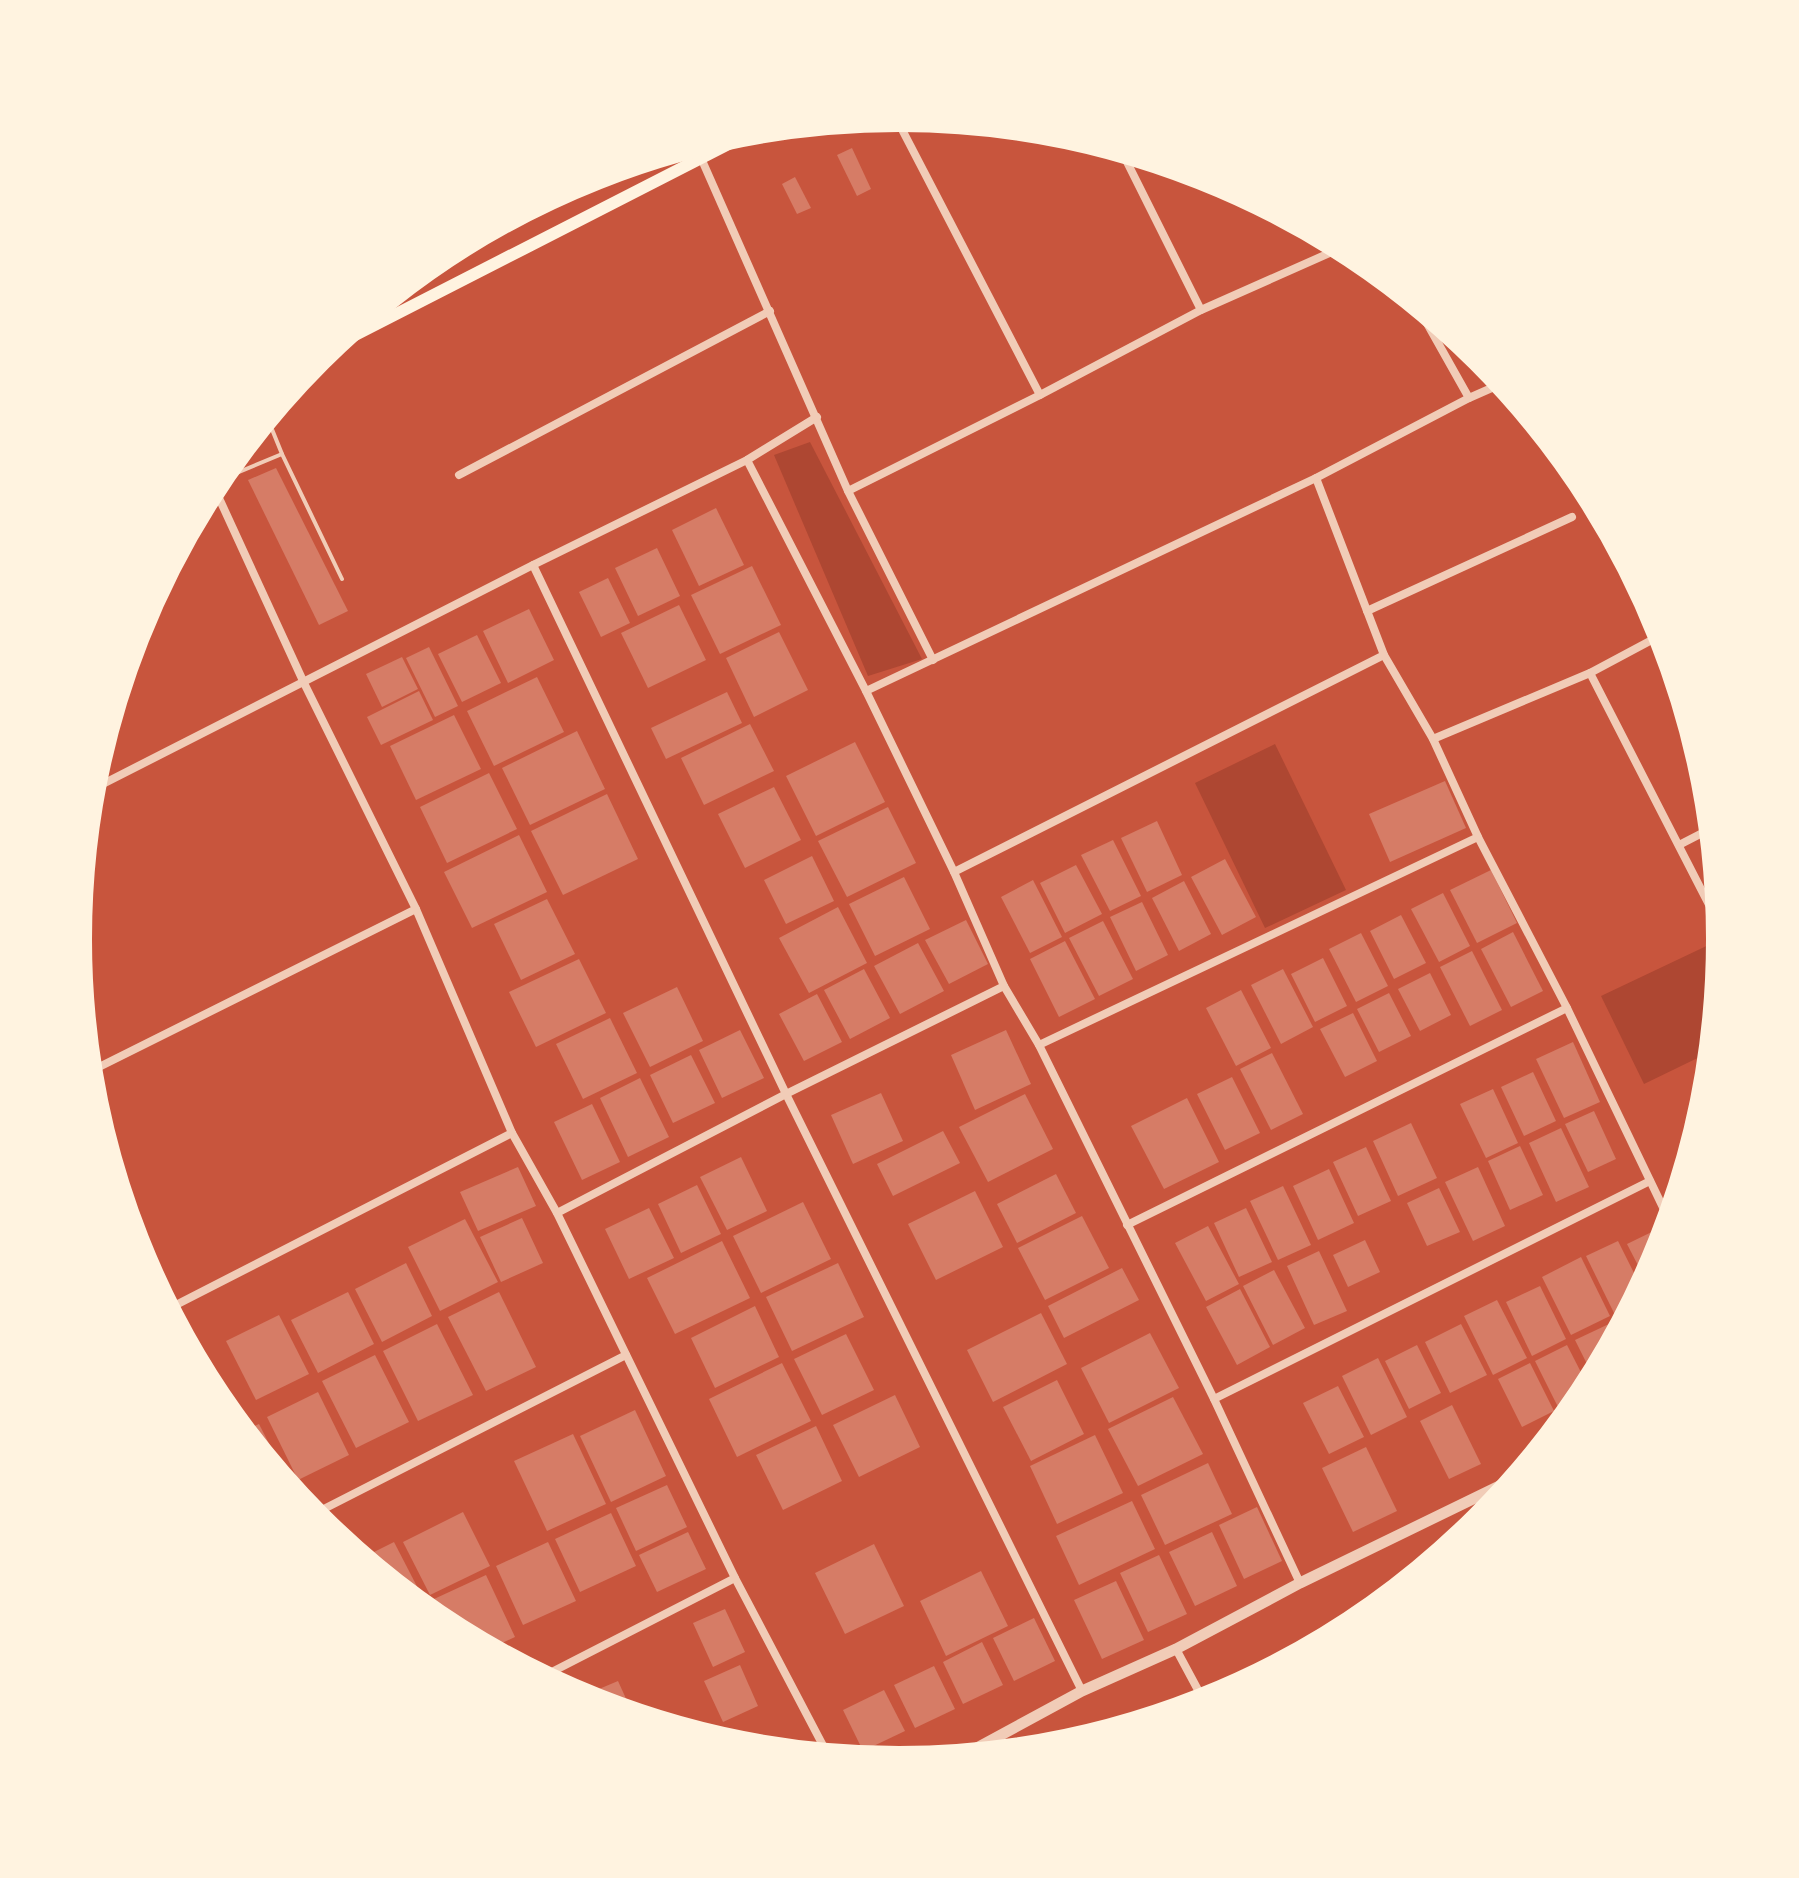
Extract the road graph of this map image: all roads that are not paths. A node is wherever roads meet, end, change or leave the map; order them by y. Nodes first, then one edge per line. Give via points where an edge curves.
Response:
1 (902, 130) edge
2 (704, 154) edge
3 (696, 156) edge
4 (1127, 162) edge
5 (1329, 253) edge
6 (1201, 310) junction
7 (770, 311) junction
8 (370, 327) edge
9 (1429, 327) edge
10 (1492, 388) edge
11 (1040, 395) junction
12 (1469, 398) junction
13 (817, 417) junction
14 (272, 428) edge
15 (282, 454) junction
16 (747, 460) junction
17 (238, 473) edge
18 (459, 475) dead end
19 (1316, 478) junction
20 (848, 491) junction
21 (221, 498) edge
22 (1572, 517) dead end
23 (533, 565) junction
24 (342, 579) dead end
25 (1367, 611) junction
26 (1651, 640) edge
27 (1384, 655) junction
28 (933, 660) junction
29 (1590, 673) junction
30 (304, 683) junction
31 (866, 691) junction
32 (1433, 739) junction
33 (106, 783) edge
34 (1702, 833) edge
35 (1478, 837) junction
36 (1679, 845) junction
37 (954, 872) junction
38 (1708, 902) edge
39 (416, 909) junction
40 (1004, 986) junction
41 (1567, 1008) junction
42 (1039, 1045) junction
43 (101, 1066) edge
44 (786, 1094) junction
45 (512, 1133) junction
46 (1650, 1181) junction
47 (1663, 1207) edge
48 (557, 1213) junction
49 (1127, 1225) junction
50 (177, 1304) edge
51 (626, 1355) junction
52 (1214, 1399) junction
53 (1492, 1489) edge
54 (325, 1509) edge
55 (735, 1578) junction
56 (1300, 1583) junction
57 (1176, 1649) junction
58 (554, 1671) edge
59 (1082, 1691) junction
60 (1199, 1691) edge
61 (984, 1744) edge
62 (823, 1745) edge

1 - 11 street
2 - 7 street
3 - 8 main road
4 - 6 street
5 - 6 street
6 - 11 street
7 - 13 street
7 - 18 street
9 - 12 street
10 - 12 street
11 - 20 street
12 - 19 street
13 - 16 street
13 - 20 street
14 - 15 lane
15 - 17 lane
15 - 24 lane
16 - 23 street
16 - 31 street
19 - 25 street
19 - 28 street
20 - 28 street
21 - 30 street
22 - 25 street
23 - 30 street
23 - 44 street
25 - 27 street
26 - 29 street
27 - 32 street
27 - 37 street
28 - 31 street
29 - 32 street
29 - 36 street
30 - 33 street
30 - 39 street
31 - 37 street
32 - 35 street
34 - 36 street
35 - 41 street
35 - 42 street
36 - 38 street
37 - 40 street
39 - 43 street
39 - 45 street
40 - 42 street
40 - 44 street
41 - 46 street
41 - 49 street
42 - 49 street
44 - 48 street
44 - 59 street
45 - 48 street
45 - 50 street
46 - 47 street
46 - 52 street
48 - 51 street
49 - 52 street
51 - 54 street
51 - 55 street
52 - 56 street
53 - 56 street
55 - 58 street
55 - 62 street
56 - 57 street
57 - 59 street
57 - 60 street
59 - 61 street

